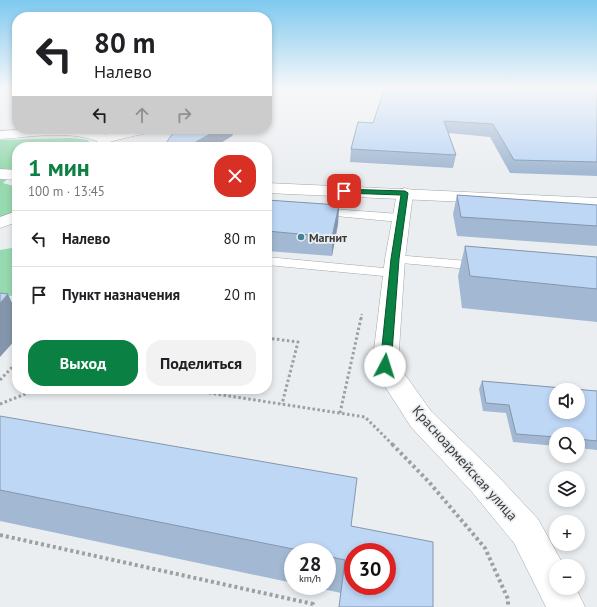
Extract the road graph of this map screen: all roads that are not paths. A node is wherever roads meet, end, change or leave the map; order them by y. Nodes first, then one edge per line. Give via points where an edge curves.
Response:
1 (37, 134) edge
2 (90, 134) edge
3 (131, 134) edge
4 (0, 135) edge
5 (102, 142) edge
6 (107, 142) edge
7 (272, 189) edge
8 (597, 203) edge
9 (403, 206) junction
10 (306, 212) edge
11 (12, 218) edge
12 (0, 223) edge
13 (272, 261) edge
14 (394, 266) junction
15 (496, 268) edge
16 (549, 575) edge
17 (560, 595) edge
18 (566, 607) edge

1 - 4 main road
2 - 5 main road
3 - 6 main road
7 - 9 main road
8 - 9 main road
9 - 10 lane
9 - 14 main road, Красноармейская улица
11 - 12 main road
13 - 14 lane
14 - 15 lane
14 - 16 main road, Красноармейская улица via 385,366 422,419 526,531
17 - 18 main road, Красноармейская улица

